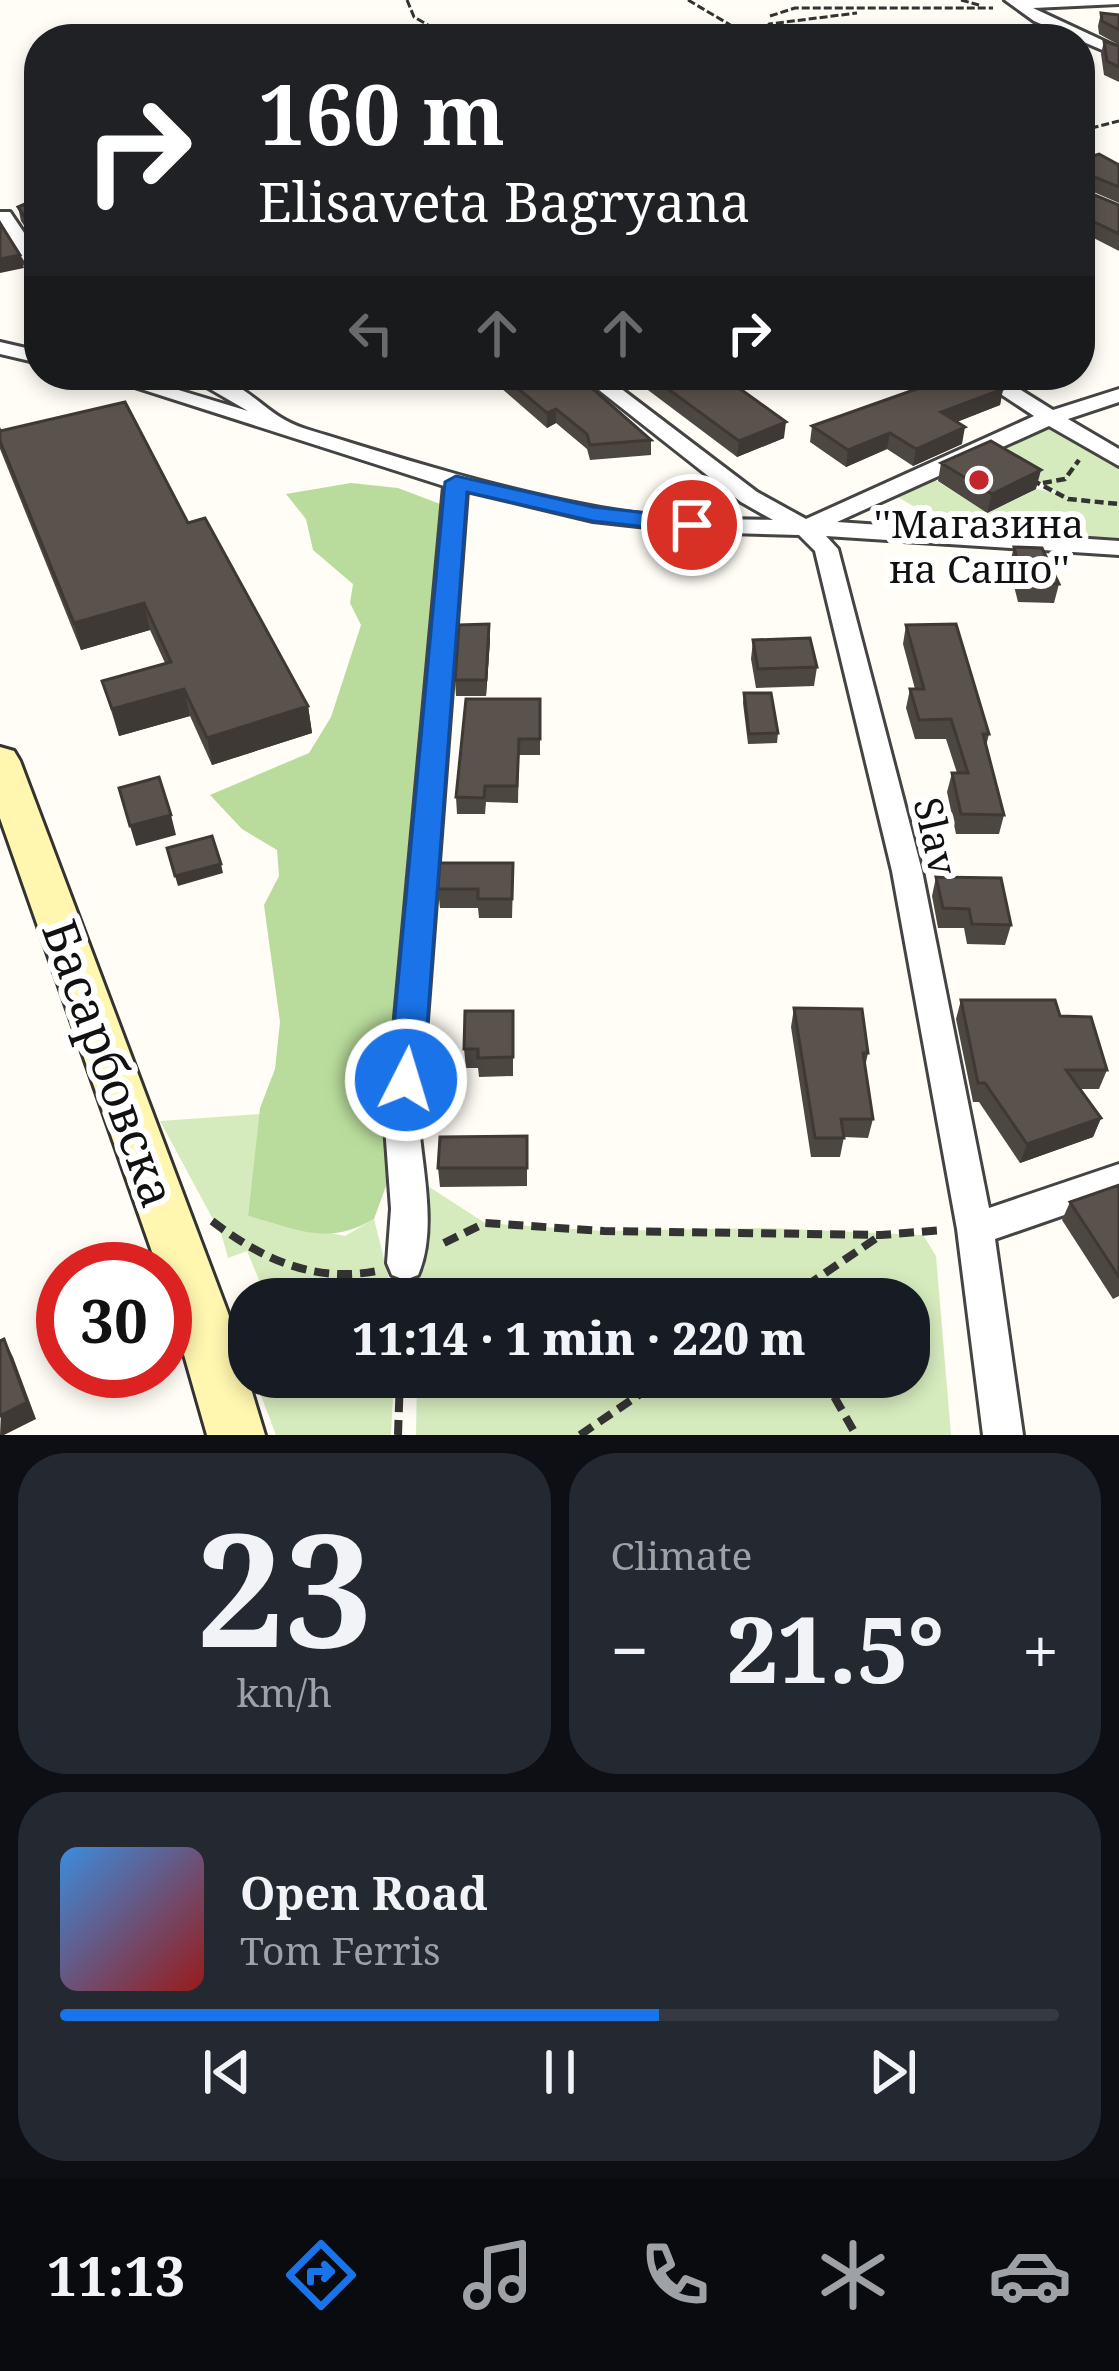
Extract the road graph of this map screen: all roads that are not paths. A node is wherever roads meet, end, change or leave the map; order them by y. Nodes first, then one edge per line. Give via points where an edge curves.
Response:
1 (1119, 0) edge
2 (1017, 4) edge
3 (1059, 24) edge
4 (8, 214) edge
5 (24, 242) edge
6 (154, 390) edge
7 (228, 390) edge
8 (610, 390) edge
9 (1007, 390) edge
10 (1119, 395) edge
11 (1049, 416) junction
12 (274, 428) junction
13 (1119, 459) edge
14 (456, 482) junction
15 (806, 529) junction
16 (1119, 548) edge
17 (0, 761) edge
18 (1119, 1180) edge
19 (975, 1229) junction
20 (405, 1263) road end
21 (236, 1435) edge
22 (1004, 1435) edge

1 - 2 street
2 - 3 street
4 - 5 street
6 - 12 street
7 - 12 street
8 - 15 street via 749,497
9 - 11 street
10 - 11 street
11 - 13 street
11 - 15 street via 956,452
12 - 14 street
14 - 15 street via 593,514
14 - 20 street via 402,1126
15 - 16 street
15 - 19 street, Slav via 826,549 907,871
17 - 21 street, Басарбовска via 201,1313
18 - 19 street
19 - 22 street, Slav

